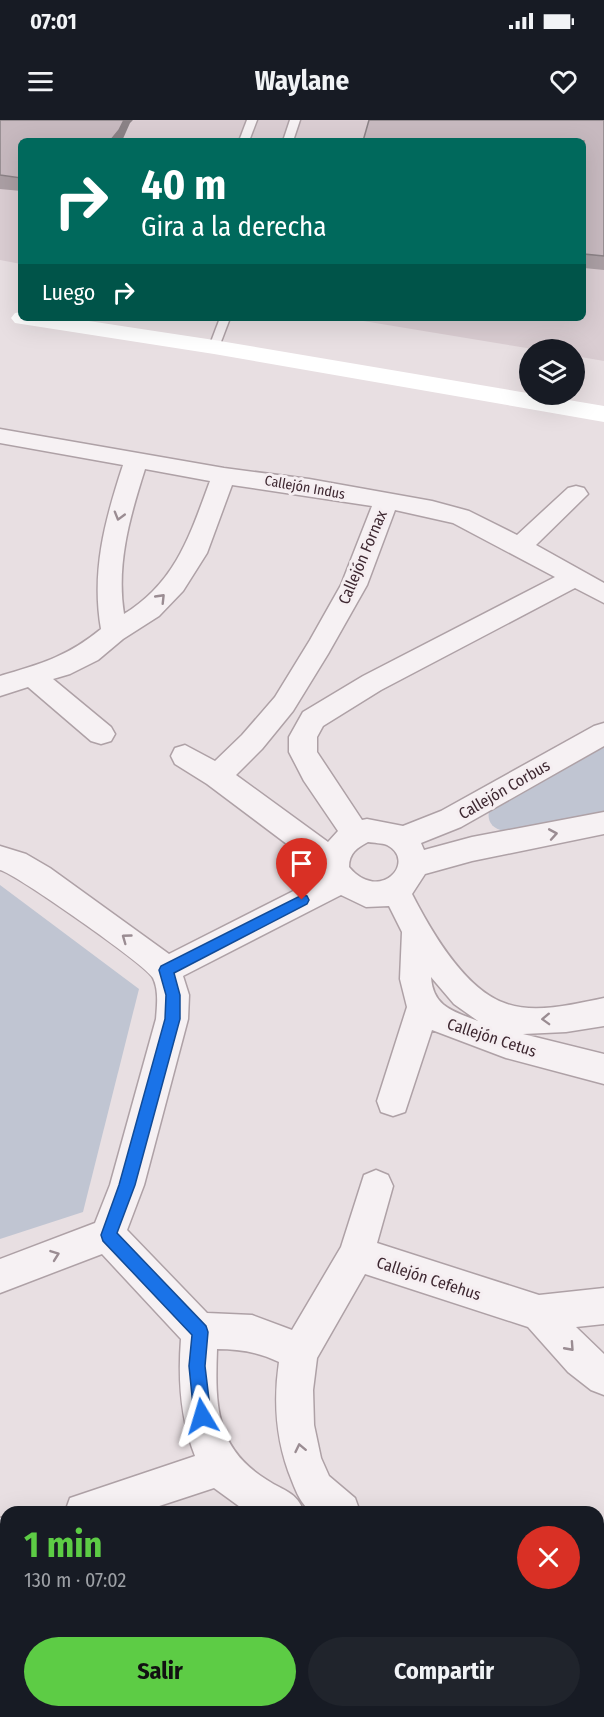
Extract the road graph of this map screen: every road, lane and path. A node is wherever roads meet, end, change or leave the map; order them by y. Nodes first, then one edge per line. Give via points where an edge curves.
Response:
1 (252, 120) edge
2 (295, 120) edge
3 (245, 138) edge
4 (289, 138) edge
5 (0, 314) edge
6 (18, 317) edge
7 (42, 321) edge
8 (224, 321) edge
9 (214, 347) junction
10 (604, 414) edge
11 (0, 436) edge
12 (136, 460) junction
13 (224, 476) junction
14 (580, 501) dead end
15 (386, 502) junction
16 (520, 546) junction
17 (576, 577) junction
18 (602, 592) edge
19 (114, 632) junction
20 (33, 677) junction
21 (0, 686) edge
22 (604, 733) edge
23 (101, 734) dead end
24 (185, 756) dead end
25 (217, 776) junction
26 (483, 801) junction
27 (604, 823) edge
28 (355, 833) junction
29 (401, 839) junction
30 (503, 842) junction
31 (0, 858) edge
32 (414, 865) junction
33 (338, 872) junction
34 (396, 891) junction
35 (417, 932) junction
36 (166, 970) junction
37 (423, 1007) junction
38 (604, 1012) edge
39 (500, 1029) junction
40 (604, 1069) edge
41 (393, 1101) dead end
42 (376, 1186) dead end
43 (108, 1235) junction
44 (357, 1254) junction
45 (0, 1276) edge
46 (604, 1306) edge
47 (539, 1313) junction
48 (200, 1332) junction
49 (299, 1353) junction
50 (604, 1377) edge
51 (220, 1466) junction
52 (102, 1506) edge
53 (307, 1506) edge
54 (310, 1506) edge

1 - 3 lane
2 - 4 lane
5 - 6 main road
7 - 9 main road
8 - 9 lane
9 - 10 main road
11 - 12 street, Callejón Indus
12 - 13 street, Callejón Indus
12 -> 19 street via 110,557 108,596
13 - 15 street, Callejón Indus
19 -> 13 street via 150,610 174,585 195,553
14 - 16 street via 551,517
15 - 16 street, Callejón Fornax via 461,517
15 - 25 street, Callejón Fornax via 354,585 284,704
16 - 17 street, Callejón Fornax
17 - 18 street, Callejón Fornax
17 - 28 street via 372,682 313,719 303,737 303,752
19 - 20 street via 89,652
20 - 21 street
20 - 23 street
22 - 26 street, Callejón Corbus
24 - 25 street
25 - 33 street
26 - 29 street, Callejón Corbus
26 - 30 street via 477,816 478,827 487,837
30 -> 27 street
28 - 29 street via 378,830
28 - 33 street via 336,851
29 - 32 street via 413,855
30 - 32 street
36 -> 31 street via 40,876
32 - 34 street via 411,875
33 - 34 street via 352,890 367,895
33 - 36 street
34 - 35 street, Callejón Cetus
35 - 37 street, Callejón Cetus via 416,976
35 - 39 street, Callejón Cetus via 464,994
36 - 43 street via 173,995 172,1019 127,1185
37 - 39 street, Callejón Cetus via 443,1021
37 - 41 street
38 -> 39 street, Callejón Cetus via 524,1020
39 - 40 street, Callejón Cetus
42 - 44 street
45 -> 43 street
43 - 48 street
44 - 47 street, Callejón Cefehus
44 - 49 street, Callejón Cefehus
46 - 47 street, Callejón Cefehus
47 -> 50 street, Callejón Cefehus via 581,1359
48 - 49 street via 252,1332
48 - 51 street via 197,1366 205,1434
54 -> 49 street via 295,1425
51 - 52 street
51 - 53 street via 240,1484

